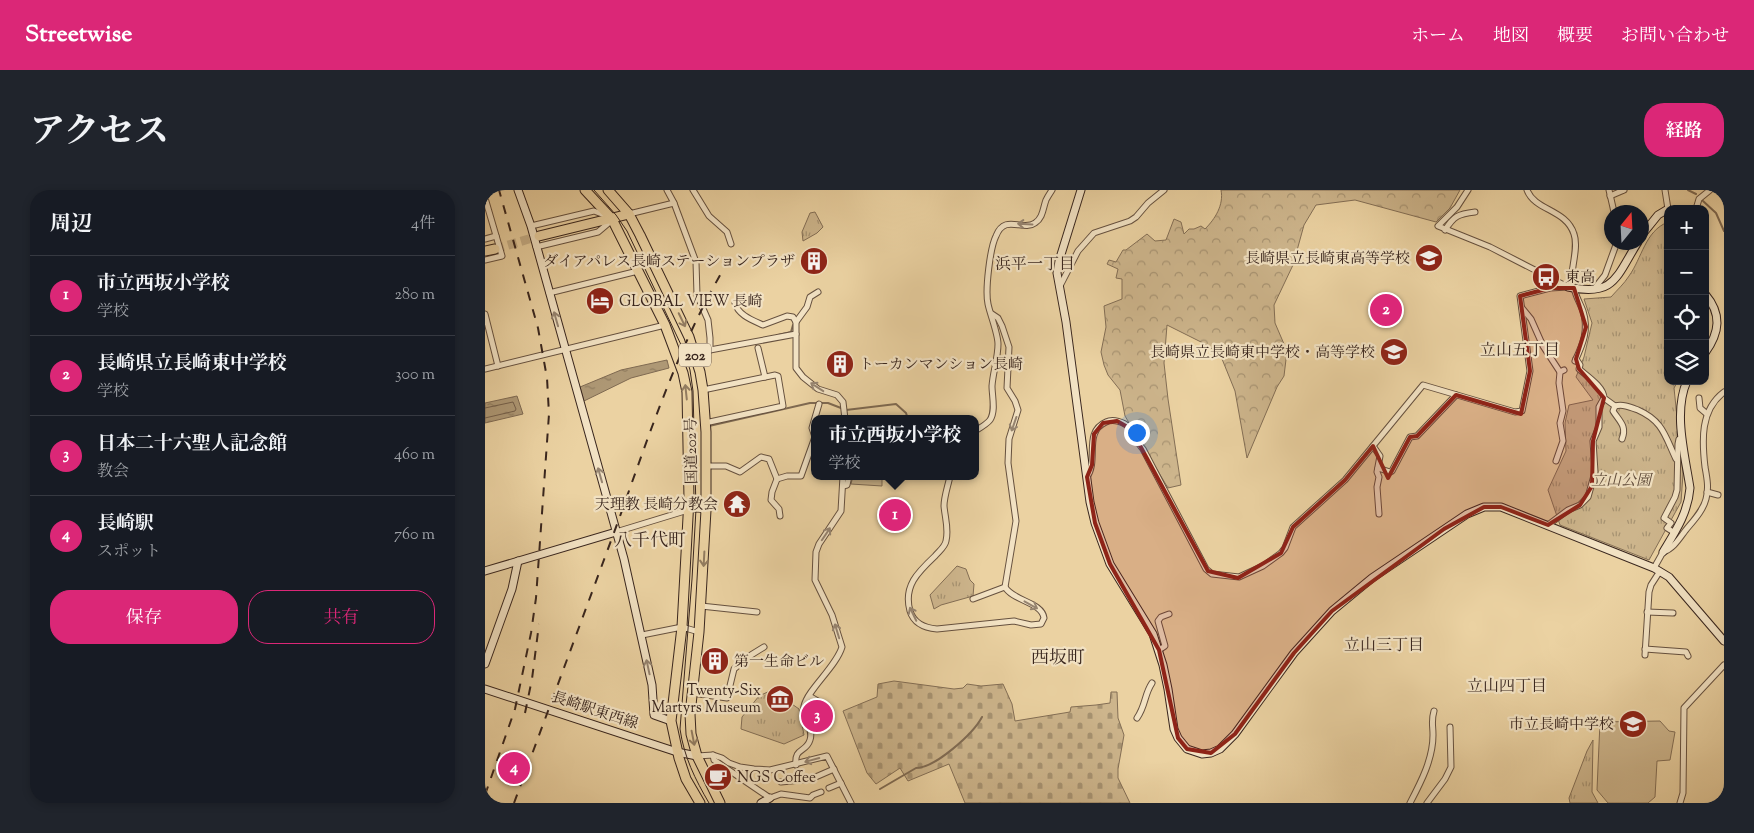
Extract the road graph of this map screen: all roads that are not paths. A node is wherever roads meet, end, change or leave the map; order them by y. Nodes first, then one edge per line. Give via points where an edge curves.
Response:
1 (518, 190) edge
2 (585, 190) edge
3 (608, 190) edge
4 (667, 190) edge
5 (693, 190) edge
6 (1053, 190) edge
7 (1081, 190) edge
8 (1164, 190) edge
9 (1468, 190) edge
10 (1527, 190) edge
11 (1609, 190) edge
12 (1624, 190) edge
13 (1665, 190) edge
14 (1710, 190) edge
15 (1610, 196) junction
16 (485, 198) edge
17 (1697, 202) junction
18 (674, 203) junction
19 (1612, 205) edge
20 (1667, 205) edge
21 (1697, 205) edge
22 (1699, 205) edge
23 (1664, 211) edge
24 (1475, 212) dead end
25 (629, 214) junction
26 (612, 219) junction
27 (531, 226) junction
28 (1649, 226) edge
29 (1445, 230) junction
30 (496, 236) junction
31 (539, 236) tunnel mouth
32 (485, 239) edge
33 (731, 244) dead end
34 (536, 247) junction
35 (495, 249) tunnel mouth
36 (1614, 250) edge
37 (1633, 250) edge
38 (485, 251) edge
39 (485, 260) edge
40 (638, 271) junction
41 (1060, 286) junction
42 (1571, 288) junction
43 (1594, 289) junction
44 (819, 292) dead end
45 (549, 293) junction
46 (1706, 295) edge
47 (735, 303) dead end
48 (1522, 307) junction
49 (485, 314) edge
50 (992, 314) junction
51 (796, 322) junction
52 (665, 325) junction
53 (796, 334) junction
54 (1709, 347) edge
55 (564, 348) junction
56 (758, 348) dead end
57 (710, 350) junction
58 (695, 355) junction
59 (498, 366) junction
60 (485, 369) edge
61 (765, 377) junction
62 (1686, 385) edge
63 (703, 390) junction
64 (1724, 392) edge
65 (1456, 394) junction
66 (1604, 398) junction
67 (1699, 398) dead end
68 (819, 404) dead end
69 (1615, 406) junction
70 (1707, 414) junction
71 (816, 415) edge
72 (845, 415) edge
73 (705, 423) junction
74 (979, 428) edge
75 (1683, 438) junction
76 (1622, 439) dead end
77 (1373, 446) junction
78 (811, 448) edge
79 (1677, 460) junction
80 (1556, 461) dead end
81 (705, 466) junction
82 (1379, 468) junction
83 (1087, 477) junction
84 (777, 479) junction
85 (843, 480) edge
86 (848, 480) edge
87 (949, 480) edge
88 (843, 486) junction
89 (1707, 492) junction
90 (1718, 495) dead end
91 (688, 510) junction
92 (706, 510) junction
93 (1379, 514) dead end
94 (779, 516) dead end
95 (1548, 525) junction
96 (616, 532) junction
97 (1675, 533) junction
98 (1663, 552) junction
99 (518, 561) junction
100 (1657, 569) junction
101 (485, 570) edge
102 (1005, 586) junction
103 (973, 599) dead end
104 (701, 606) junction
105 (757, 612) dead end
106 (1647, 612) junction
107 (1673, 613) dead end
108 (1169, 614) dead end
109 (682, 627) junction
110 (699, 632) junction
111 (642, 635) junction
112 (1724, 641) edge
113 (764, 647) dead end
114 (1159, 650) junction
115 (1688, 656) dead end
116 (485, 664) edge
117 (1724, 665) edge
118 (1152, 683) dead end
119 (485, 689) edge
120 (692, 693) junction
121 (809, 696) junction
122 (823, 704) dead end
123 (1434, 711) dead end
124 (1137, 718) dead end
125 (671, 722) junction
126 (1450, 727) dead end
127 (677, 752) junction
128 (713, 755) junction
129 (697, 756) junction
130 (796, 765) junction
131 (834, 769) junction
132 (781, 782) dead end
133 (841, 783) junction
134 (829, 788) dead end
135 (821, 792) dead end
136 (770, 798) junction
137 (810, 801) edge
138 (700, 803) edge
139 (720, 803) edge
140 (761, 803) edge
141 (851, 803) edge
142 (1409, 803) edge
143 (1427, 803) edge
144 (1680, 803) edge

1 - 27 street
2 - 26 highway, 国道202号
3 - 25 highway, 国道202号
4 - 18 street
5 - 33 street via 709,216 727,232
6 -> 50 street via 1037,222 1031,225 1007,224 996,235 991,251 987,301
7 - 41 street via 1058,268
8 - 41 street via 1130,221 1093,233 1078,251
9 - 29 street via 1438,226
10 - 42 street via 1548,210 1564,217 1575,234
11 - 15 street
12 - 15 street
13 - 20 street
14 - 17 street
15 - 19 street
16 - 30 street
17 - 21 street
17 - 22 street
18 - 25 street
18 - 57 street via 697,262 697,295 707,320
23 - 28 street
24 - 29 street via 1460,214
25 - 26 highway
25 -> 58 highway, 国道202号 / 202
26 - 27 street via 594,210
26 - 31 highway
26 - 34 street via 599,232
26 - 40 highway, 国道202号 / 202
27 - 34 street
29 - 42 street via 1490,247
30 - 32 street
30 - 39 street via 502,256
34 - 45 street
35 - 38 highway
36 - 43 street via 1605,275
37 - 43 street via 1613,282
40 - 45 street
40 - 52 highway, 国道202号 / 202
41 - 83 street
42 - 43 street
42 - 48 street via 1550,288 1520,296
42 - 66 street via 1583,311 1586,327 1583,345 1575,360
44 - 51 street via 810,297
55 -> 45 street
46 - 54 street via 1715,309 1718,329
47 - 51 street via 744,316 763,325 787,316
48 - 65 street via 1530,371 1522,410 1515,412
48 - 80 street via 1531,318 1543,346 1562,371 1559,383 1563,441
49 - 59 street
50 - 74 street via 998,342 992,386 993,414 990,421
50 -> 102 street via 998,318 1009,347 1007,388 1018,410 1009,439 1008,463 1016,521
51 - 53 street
52 - 55 street
91 -> 52 highway, 国道202号 / 202 via 687,392
53 - 57 street
72 -> 53 street via 843,402 837,395 818,389 795,368
55 - 59 street
96 -> 55 street
56 - 61 street
57 - 58 street
58 - 63 highway, 国道202号 / 202
59 - 60 street
61 - 63 street
61 - 73 street via 778,376 783,406
62 - 75 street via 1680,402
63 - 73 highway, 国道202号 / 202
64 - 70 street
65 - 77 street via 1423,385
65 - 82 street via 1417,436 1410,437 1390,472
66 - 69 street
66 - 95 street via 1599,407 1599,427 1593,441 1595,472 1588,497
67 - 70 street via 1700,408
68 - 71 street
69 - 76 street via 1613,411 1623,423
69 - 79 street via 1621,404 1634,408 1656,420
70 - 89 street via 1703,446
73 - 81 highway, 国道202号 / 202
75 - 79 street via 1679,439
75 - 97 street via 1690,488 1686,510
77 - 82 street via 1380,456
77 - 83 street via 1345,480 1293,527 1281,553 1263,566 1237,577 1212,574 1206,569 1131,429 1109,420 1097,429 1092,442 1093,466
78 - 84 street via 801,476
79 - 97 street via 1675,497 1664,518 1671,523 1667,528
81 - 84 street via 726,466 740,472 764,457 769,459
81 - 92 highway, 国道202号 / 202
82 - 93 street
83 - 114 street via 1095,523 1110,564 1153,634
84 - 94 street via 771,500 779,509
85 - 88 street
86 - 88 street
102 -> 87 street via 1011,594 1042,612 1041,624 1014,621 937,629 919,624 914,619 909,601 910,586 919,571 946,542 948,529 944,506
121 -> 88 street via 831,668 842,647 832,615 815,580 816,552 841,511
89 - 90 street
89 - 98 street via 1698,515 1669,550
91 - 92 street
91 - 96 street
91 - 109 highway, 国道202号 / 202
92 -> 104 highway, 国道202号 / 202
95 - 100 street
95 - 114 street via 1490,506 1479,508 1444,529 1365,583 1332,611 1294,653 1235,734 1211,753 1187,749 1177,738
96 - 99 street
96 - 111 street
97 - 98 street
98 - 100 street
99 - 101 street
99 - 116 street via 512,589
100 - 106 street
100 - 112 street via 1669,577
102 - 103 street
104 - 105 street
104 - 110 highway, 国道202号 / 202
106 - 107 street
106 - 115 street via 1645,652 1686,652
108 - 114 street via 1157,621 1165,646
109 - 110 street
109 - 111 street
109 - 125 highway, 国道202号 / 202
110 - 120 highway, 国道202号 / 202
125 -> 111 street via 654,715
113 - 120 street via 734,669 727,698
117 - 144 street via 1684,708 1683,793
118 - 124 street
119 - 127 street, 長崎駅東西線
120 -> 129 highway, 国道202号 / 202 via 691,734
121 - 122 street
121 - 130 street via 804,713 811,737 808,745 798,751
123 - 142 street via 1429,761
125 - 127 highway, 国道202号 / 202
126 - 143 street via 1451,767
127 - 129 street, 長崎駅東西線
127 - 138 highway, 国道202号 / 202 via 686,779
128 - 129 street
128 - 130 street via 753,769 770,770
128 - 136 street via 714,760
129 - 139 highway, 国道202号 / 202
131 -> 130 street via 827,756
131 - 132 street via 811,779
131 - 133 street
133 - 134 street
133 - 141 street
135 - 137 street via 813,795
136 - 137 street via 781,794
136 - 140 street

